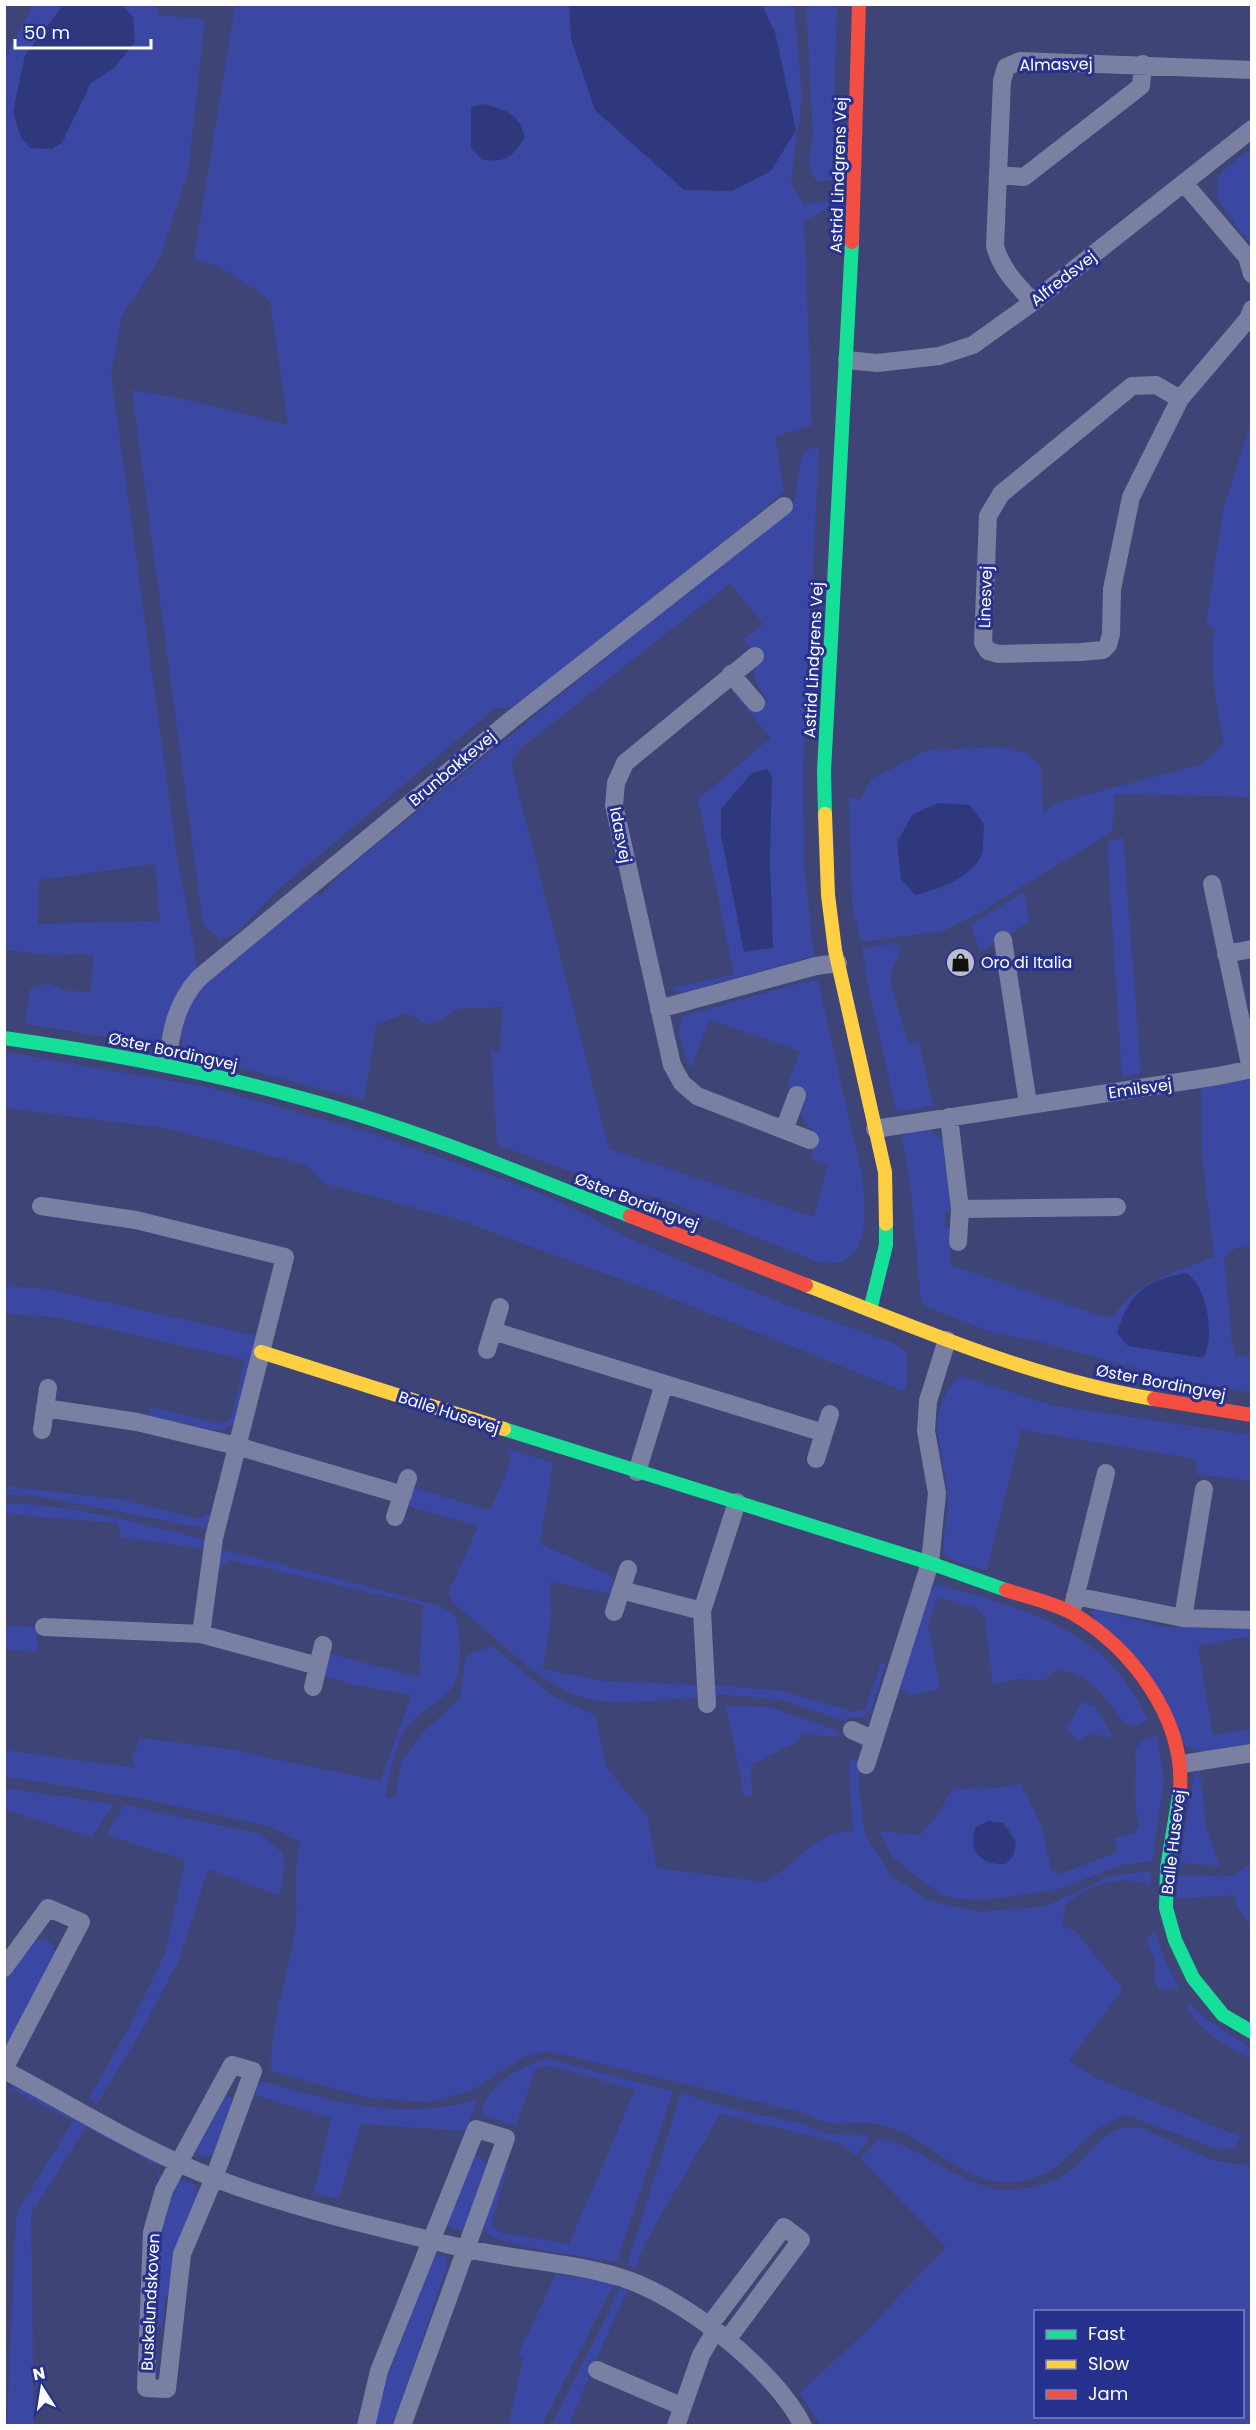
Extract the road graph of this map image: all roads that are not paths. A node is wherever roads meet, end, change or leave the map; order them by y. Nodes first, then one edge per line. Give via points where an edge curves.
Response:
1 (860, 4) edge
2 (1143, 64) junction
3 (1251, 70) edge
4 (1251, 129) edge
5 (999, 175) junction
6 (1184, 183) junction
7 (1251, 274) edge
8 (1033, 302) junction
9 (1251, 309) edge
10 (847, 360) junction
11 (1180, 399) junction
12 (784, 506) dead end
13 (755, 656) dead end
14 (731, 674) junction
15 (756, 704) dead end
16 (1212, 884) dead end
17 (1003, 940) dead end
18 (1251, 948) edge
19 (1226, 954) junction
20 (838, 963) junction
21 (659, 1009) junction
22 (4, 1038) edge
23 (167, 1064) junction
24 (1251, 1069) edge
25 (797, 1095) dead end
26 (1028, 1104) junction
27 (949, 1118) junction
28 (784, 1130) junction
29 (875, 1130) junction
30 (810, 1140) dead end
31 (41, 1206) dead end
32 (1117, 1207) dead end
33 (960, 1209) junction
34 (958, 1242) dead end
35 (500, 1307) dead end
36 (870, 1310) junction
37 (493, 1331) junction
38 (947, 1340) junction
39 (487, 1350) dead end
40 (261, 1352) junction
41 (664, 1384) junction
42 (48, 1388) dead end
43 (45, 1408) junction
44 (830, 1414) dead end
45 (1251, 1415) edge
46 (42, 1430) dead end
47 (824, 1433) junction
48 (237, 1446) junction
49 (816, 1459) dead end
50 (637, 1472) junction
51 (1106, 1473) dead end
52 (1204, 1489) dead end
53 (737, 1502) junction
54 (395, 1517) dead end
55 (930, 1563) junction
56 (628, 1569) dead end
57 (621, 1590) junction
58 (1073, 1604) junction
59 (702, 1611) junction
60 (614, 1612) dead end
61 (1183, 1618) junction
62 (1251, 1620) edge
63 (44, 1627) dead end
64 (201, 1634) junction
65 (323, 1645) dead end
66 (318, 1666) junction
67 (313, 1687) dead end
68 (707, 1704) dead end
69 (852, 1730) dead end
70 (874, 1740) junction
71 (1251, 1754) edge
72 (1182, 1764) junction
73 (866, 1765) dead end
74 (4, 1968) edge
75 (1251, 2032) edge
76 (4, 2069) edge
77 (178, 2163) junction
78 (214, 2178) junction
79 (431, 2240) junction
80 (465, 2248) junction
81 (717, 2332) junction
82 (597, 2370) dead end
83 (681, 2406) junction
84 (366, 2426) edge
85 (402, 2426) edge
86 (676, 2426) edge
87 (803, 2426) edge

1 - 10 street, Astrid Lindgrens Vej
2 - 3 street, Almasvej
2 - 5 street via 1141,86 1024,177
2 - 5 street, Almasvej via 1020,61 1006,68 1002,81
4 - 6 street, Alfredsvej
5 - 8 street, Almasvej via 995,246 998,259
6 - 7 street via 1247,257
6 - 8 street, Alfredsvej
8 - 10 street, Alfredsvej via 973,345 939,356 877,363
9 - 11 street, Linesvej via 1248,319
10 - 20 street, Astrid Lindgrens Vej via 824,772 828,895
11 - 11 street, Linesvej via 1131,497 1112,589 1108,645 1103,650 1081,652 988,651 983,643 987,516 992,504 1132,386 1156,385
12 - 23 street, Brunbakkevej via 511,720 199,978 173,1021
13 - 14 street, Idasvej
14 - 15 street
14 - 21 street, Idasvej via 625,763 616,783 614,805
16 - 19 street, Emilsvej
17 - 26 street
18 - 19 street
19 - 24 street, Emilsvej
20 - 21 street
20 - 29 street, Astrid Lindgrens Vej
21 - 28 street, Idasvej via 672,1065 682,1083 697,1096
22 - 23 street, Øster Bordingvej
23 - 36 street, Øster Bordingvej via 299,1097 446,1143
24 - 26 street, Emilsvej
25 - 28 street
26 - 27 street, Emilsvej
27 - 29 street, Emilsvej
27 - 33 street
28 - 30 street, Idasvej
29 - 36 street, Astrid Lindgrens Vej via 885,1172 887,1227
31 - 40 street via 136,1220 285,1257
32 - 33 street
33 - 34 street
35 - 37 street
36 - 38 street, Øster Bordingvej
37 - 39 street
37 - 41 street
38 - 45 street, Øster Bordingvej via 1106,1391
38 - 55 street via 928,1401 926,1431 937,1493
40 - 48 street
40 - 50 street, Balle Husevej
41 - 47 street
41 - 50 street
42 - 43 street
43 - 46 street
43 - 48 street via 137,1422
44 - 47 street
47 - 49 street
48 - 54 street via 406,1487
48 - 64 street via 214,1538
50 - 53 street, Balle Husevej
51 - 58 street
52 - 61 street
53 - 55 street, Balle Husevej
53 - 59 street
55 - 58 street, Balle Husevej
55 - 70 street
56 - 57 street
57 - 59 street
57 - 60 street
58 - 61 street, Balle Husevej
58 - 72 street, Balle Husevej via 1144,1678 1166,1714
59 - 68 street
61 - 62 street, Balle Husevej
63 - 64 street
64 - 66 street
65 - 66 street
66 - 67 street
69 - 70 street
70 - 73 street
71 - 72 street
72 - 75 street, Balle Husevej via 1167,1868 1166,1908 1175,1940 1193,1978 1223,2015
74 - 76 street via 48,1908 81,1922
76 - 77 street
77 - 78 street
77 - 78 street, Buskelundskoven via 232,2066 253,2071
77 - 78 street, Buskelundskoven via 164,2190 152,2232 146,2388 167,2389 182,2254
78 - 79 street
79 - 80 street
79 - 80 street via 476,2129 506,2138
79 - 84 street via 379,2371
80 - 81 street via 620,2277 660,2295
80 - 85 street
81 - 81 street via 801,2240 784,2227
81 - 83 street via 700,2355
81 - 87 street via 772,2381
82 - 83 street
83 - 86 street

